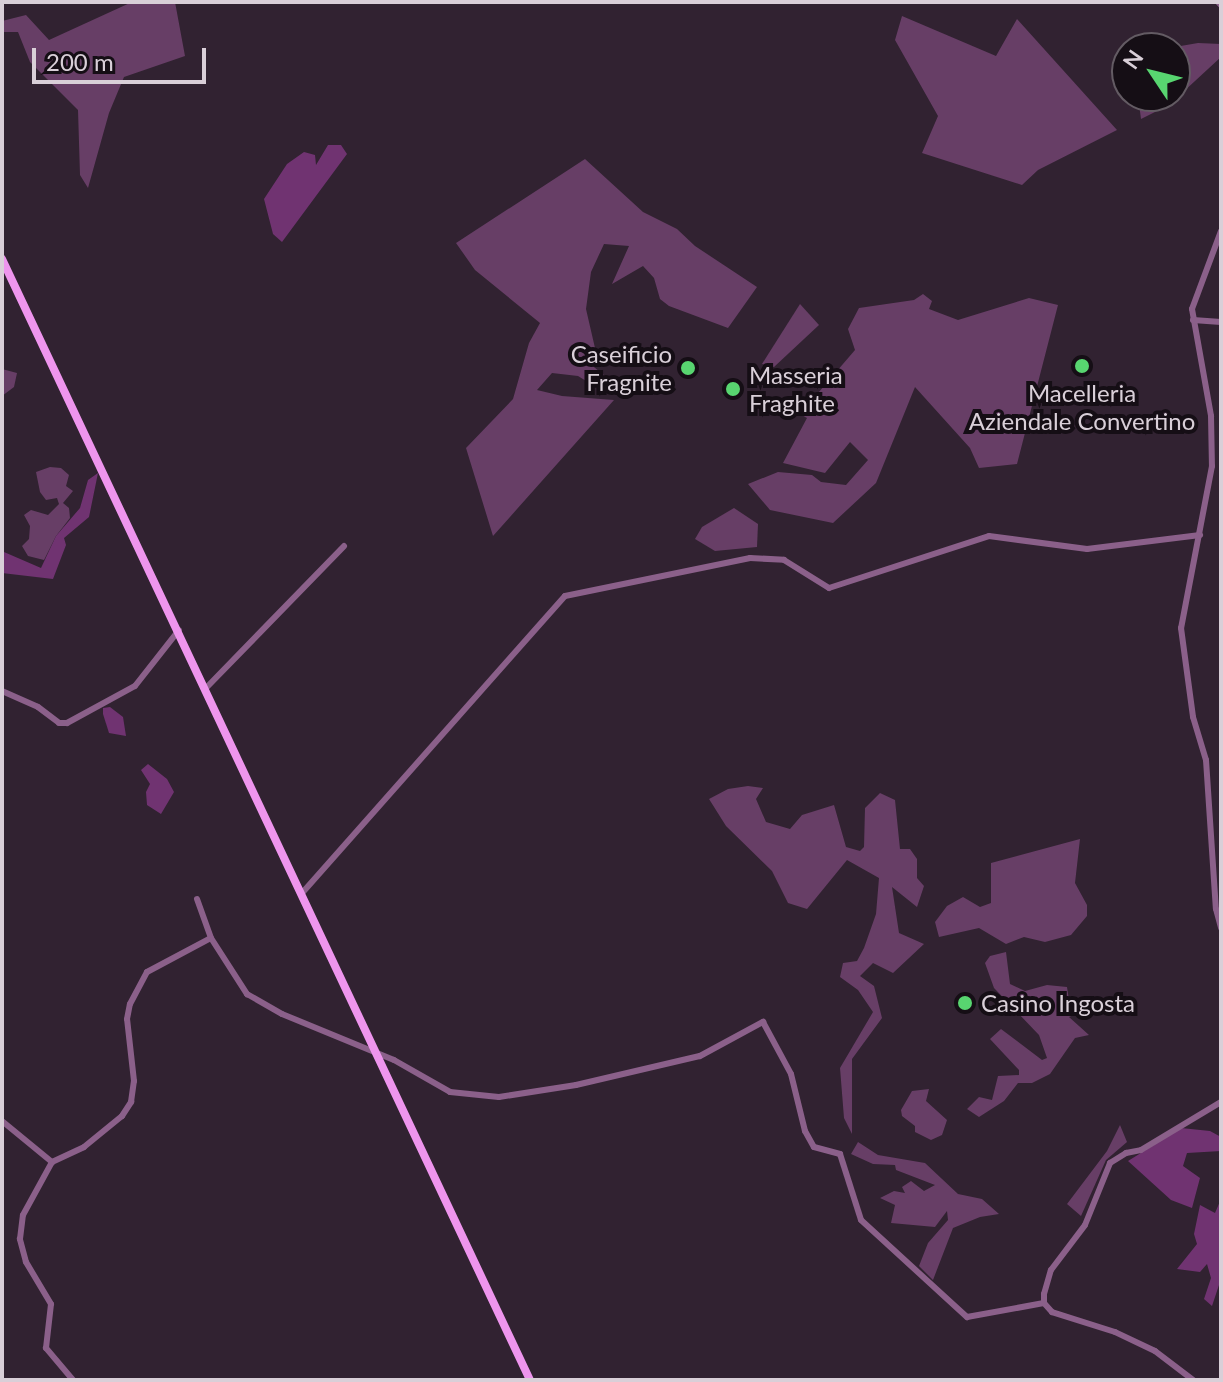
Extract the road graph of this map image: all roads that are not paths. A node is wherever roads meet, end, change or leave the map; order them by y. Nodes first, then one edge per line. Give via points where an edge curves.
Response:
1 (1221, 231) edge
2 (2, 259) edge
3 (1193, 320) junction
4 (1221, 322) edge
5 (1200, 535) junction
6 (344, 546) dead end
7 (179, 630) junction
8 (206, 688) junction
9 (2, 691) edge
10 (303, 892) junction
11 (197, 899) dead end
12 (1221, 928) edge
13 (211, 938) junction
14 (378, 1054) junction
15 (1221, 1102) edge
16 (2, 1121) edge
17 (52, 1162) junction
18 (1044, 1303) junction
19 (73, 1380) edge
20 (530, 1380) edge
21 (1193, 1380) edge

1 - 3 street via 1192,309
2 - 7 main road
3 - 4 street
3 - 5 street via 1211,416 1211,479
5 - 10 street via 1087,549 989,536 829,588 784,560 750,558 565,596
5 - 12 street via 1181,628 1193,717 1206,760
6 - 8 street
7 - 8 main road
7 - 9 street via 135,686 67,723
8 - 10 main road
10 - 14 main road
11 - 13 street
13 - 14 street via 247,994
13 - 17 street via 147,972 127,1019 134,1081 131,1102 84,1147
14 - 18 street via 450,1092 499,1097 700,1056 763,1022 791,1074 805,1131 814,1147 840,1154 861,1220 967,1317
14 - 20 main road
15 - 18 street via 1110,1163 1085,1225 1047,1279
16 - 17 street
17 - 19 street via 23,1215 20,1239 26,1262 51,1304 46,1348
18 - 21 street via 1052,1312 1155,1351

